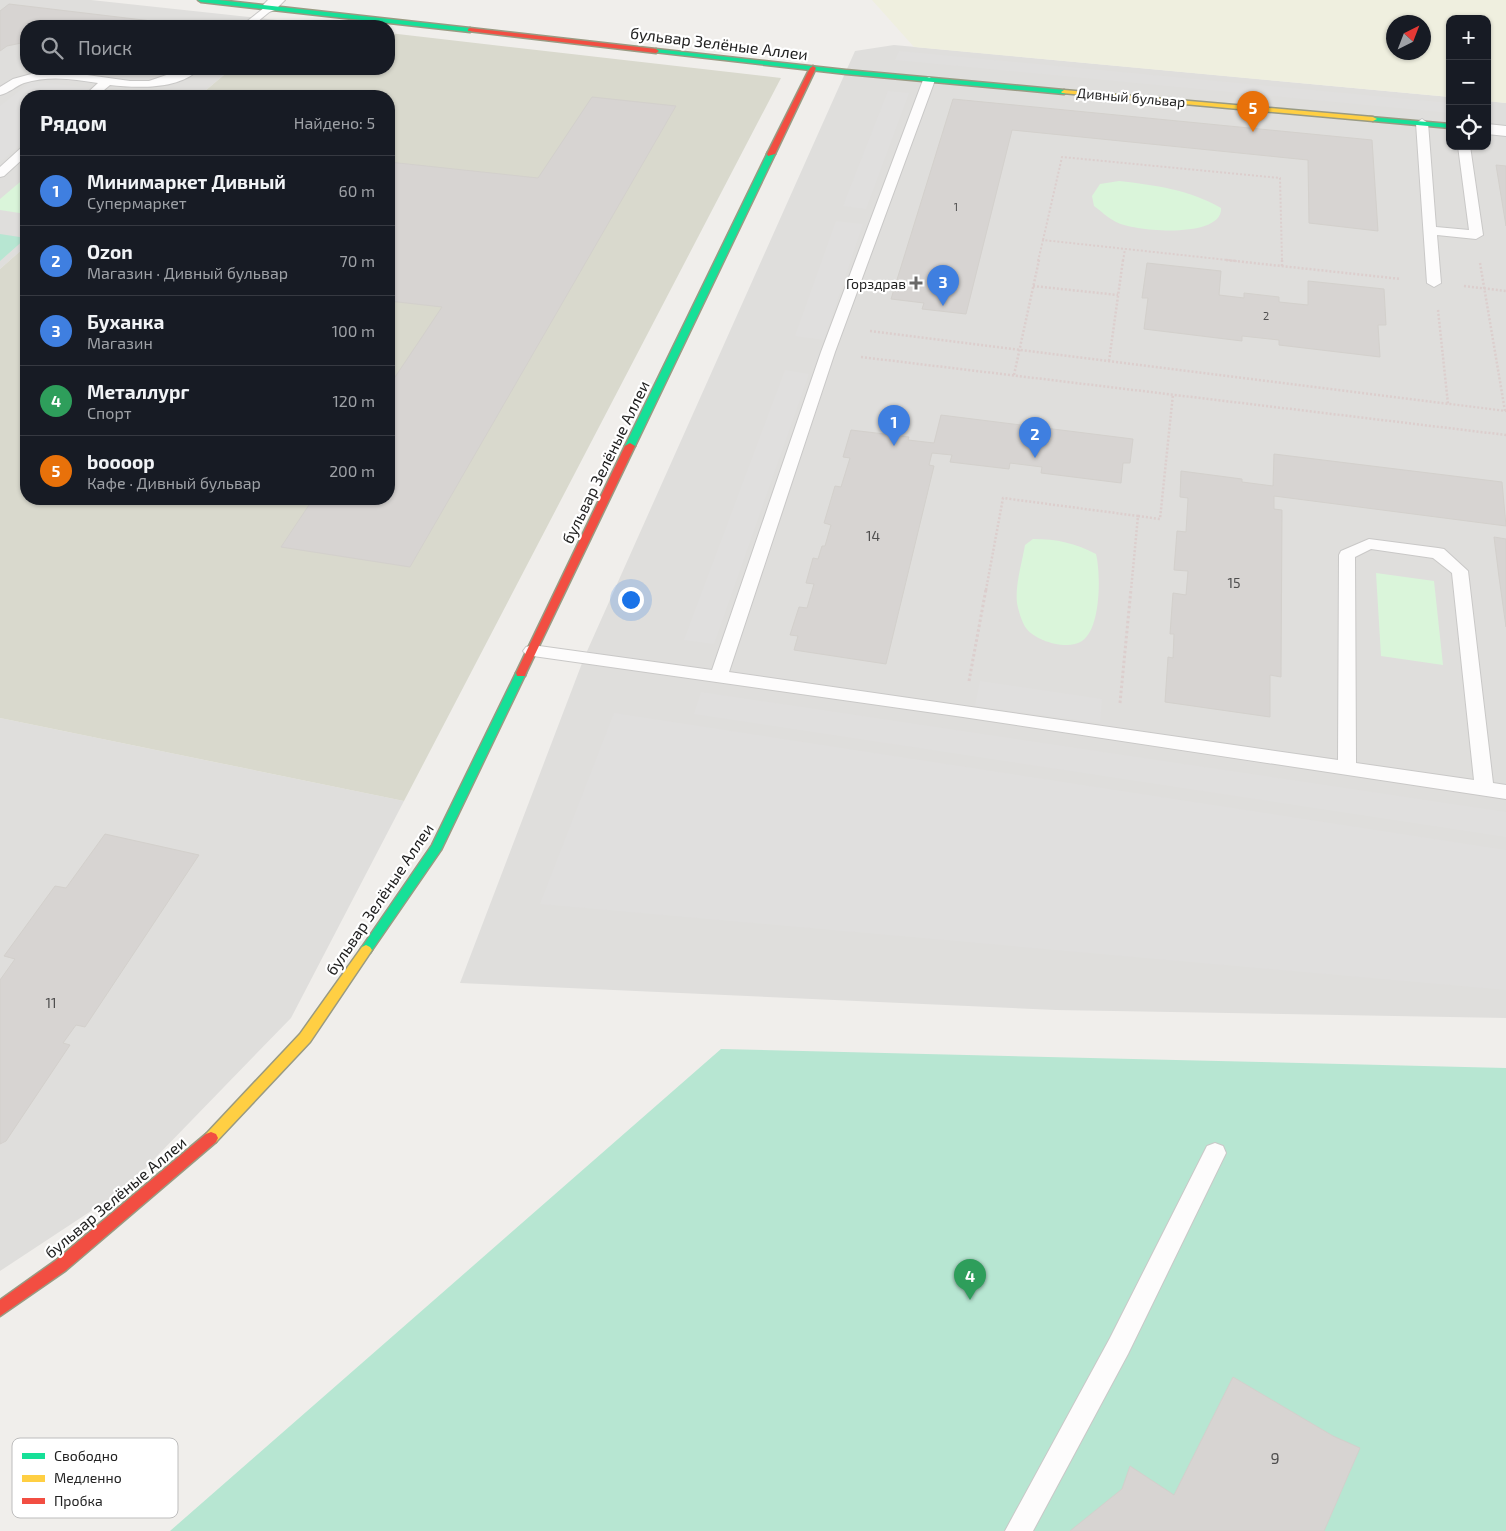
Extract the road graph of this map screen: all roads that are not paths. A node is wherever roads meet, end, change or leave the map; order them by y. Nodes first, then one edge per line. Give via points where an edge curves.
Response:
1 (201, 0) edge
2 (273, 4) edge
3 (253, 20) edge
4 (813, 68) junction
5 (40, 75) edge
6 (60, 75) edge
7 (176, 75) edge
8 (109, 80) junction
9 (929, 80) junction
10 (97, 90) edge
11 (0, 92) edge
12 (1422, 123) junction
13 (1446, 126) edge
14 (1491, 129) edge
15 (1506, 131) edge
16 (1465, 150) edge
17 (20, 155) edge
18 (0, 173) edge
19 (1429, 230) junction
20 (1434, 282) road end
21 (532, 651) junction
22 (718, 678) junction
23 (1348, 767) junction
24 (1484, 788) junction
25 (1506, 792) edge
26 (1215, 1153) dead end
27 (0, 1309) edge
28 (1018, 1531) edge

1 - 2 street, бульвар Зелёные Аллеи
2 - 3 lane
2 - 4 street, бульвар Зелёные Аллеи
4 - 9 street, Дивный бульвар
4 - 21 street, бульвар Зелёные Аллеи
5 - 11 lane via 11,83
6 - 8 lane
7 - 8 lane via 150,84
8 - 10 lane
9 - 12 street, Дивный бульвар
9 - 22 lane via 828,352
12 - 13 street, Дивный бульвар
12 - 19 lane
14 - 15 street
16 - 19 lane via 1476,235
17 - 18 lane
19 - 20 lane
21 - 22 lane
21 - 27 street, бульвар Зелёные Аллеи via 437,847 305,1038 217,1133 60,1266
22 - 23 lane
23 - 24 lane
23 - 24 lane via 1347,555 1369,544 1438,553 1460,571
24 - 25 lane
26 - 28 lane via 1119,1346

